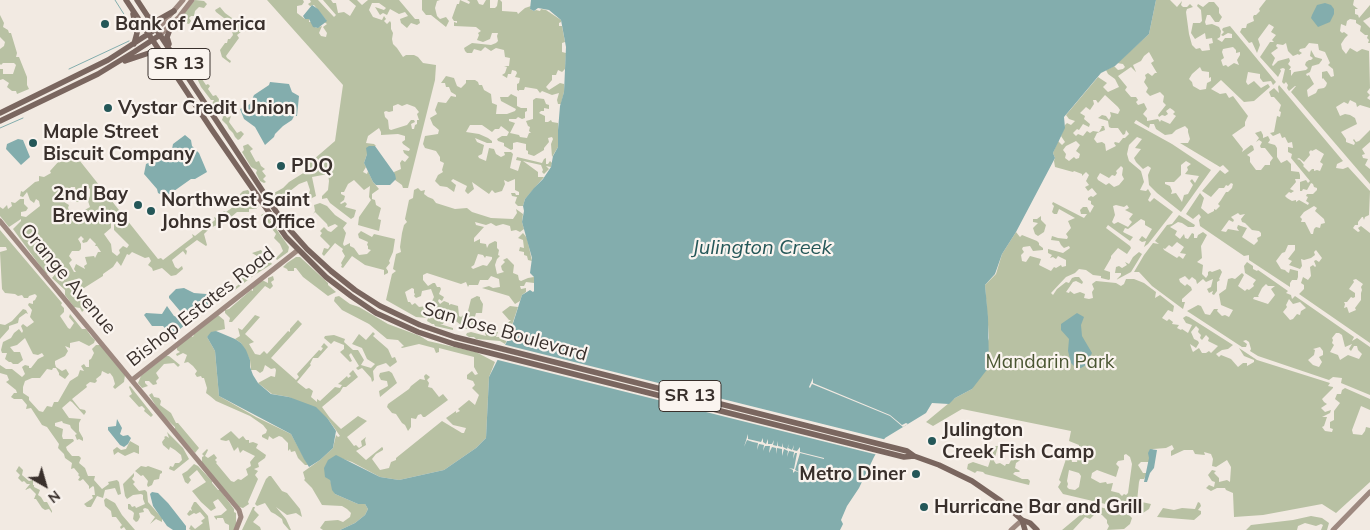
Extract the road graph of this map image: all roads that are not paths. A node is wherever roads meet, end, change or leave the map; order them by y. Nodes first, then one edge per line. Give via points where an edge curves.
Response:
1 (126, 0) edge
2 (136, 0) edge
3 (183, 0) edge
4 (192, 0) edge
5 (132, 10) junction
6 (174, 11) junction
7 (147, 15) junction
8 (172, 24) junction
9 (156, 29) junction
10 (148, 35) junction
11 (160, 35) junction
12 (152, 41) junction
13 (133, 45) junction
14 (160, 53) junction
15 (118, 63) junction
16 (66, 81) junction
17 (70, 88) junction
18 (44, 92) junction
19 (199, 94) junction
20 (47, 98) junction
21 (0, 113) edge
22 (0, 121) edge
23 (212, 130) junction
24 (233, 147) junction
25 (226, 151) junction
26 (250, 172) junction
27 (267, 212) junction
28 (0, 221) edge
29 (283, 222) junction
30 (298, 250) junction
31 (331, 271) junction
32 (489, 349) junction
33 (132, 380) junction
34 (1370, 492) edge
35 (1022, 520) junction
36 (236, 530) edge
37 (1011, 530) edge
38 (1025, 530) edge
39 (1037, 530) edge
40 (1333, 530) edge

1 - 5 main road, SR 13
2 - 7 main road, SR 13
3 - 6 street
4 - 8 street
5 - 10 main road, SR 13
5 - 13 main road via 137,33
6 - 7 main road via 158,20
6 - 9 street
7 - 9 main road, SR 13
8 - 11 street
8 - 19 main road via 167,33 168,42 200,90
9 - 10 main road
9 - 11 main road, San Jose Boulevard / SR 13
10 - 12 main road, SR 13
10 - 13 main road
11 - 12 main road
11 - 19 main road, San Jose Boulevard / SR 13
12 - 14 main road, San Jose Boulevard / SR 13
12 - 15 main road
13 - 16 main road
14 - 15 main road via 143,54
14 - 23 main road, San Jose Boulevard / SR 13
15 - 17 main road
16 - 17 main road
16 - 18 main road
17 - 20 main road
18 - 20 main road
18 - 21 main road
19 - 24 main road, San Jose Boulevard / SR 13
20 - 22 main road
23 - 24 main road
23 - 25 main road, San Jose Boulevard / SR 13
24 - 26 main road, San Jose Boulevard / SR 13
25 - 26 main road
25 - 27 main road, San Jose Boulevard / SR 13
26 - 29 main road, San Jose Boulevard / SR 13
27 - 29 main road via 279,223
27 - 30 main road, San Jose Boulevard / SR 13
28 - 33 street, Orange Avenue
29 - 31 main road, San Jose Boulevard / SR 13
30 - 31 main road via 303,250 328,272
30 - 32 main road, San Jose Boulevard / SR 13 via 338,287 376,313 454,344
30 - 33 street, Bishop Estates Road
31 - 32 main road, San Jose Boulevard / SR 13 via 398,316
32 - 35 main road, San Jose Boulevard / SR 13 via 890,450 907,451 972,481
33 - 36 street, Bishop Estates Road via 239,510 241,517
34 - 40 street
35 - 37 street
35 - 38 main road
35 - 39 main road, San Jose Boulevard / SR 13

